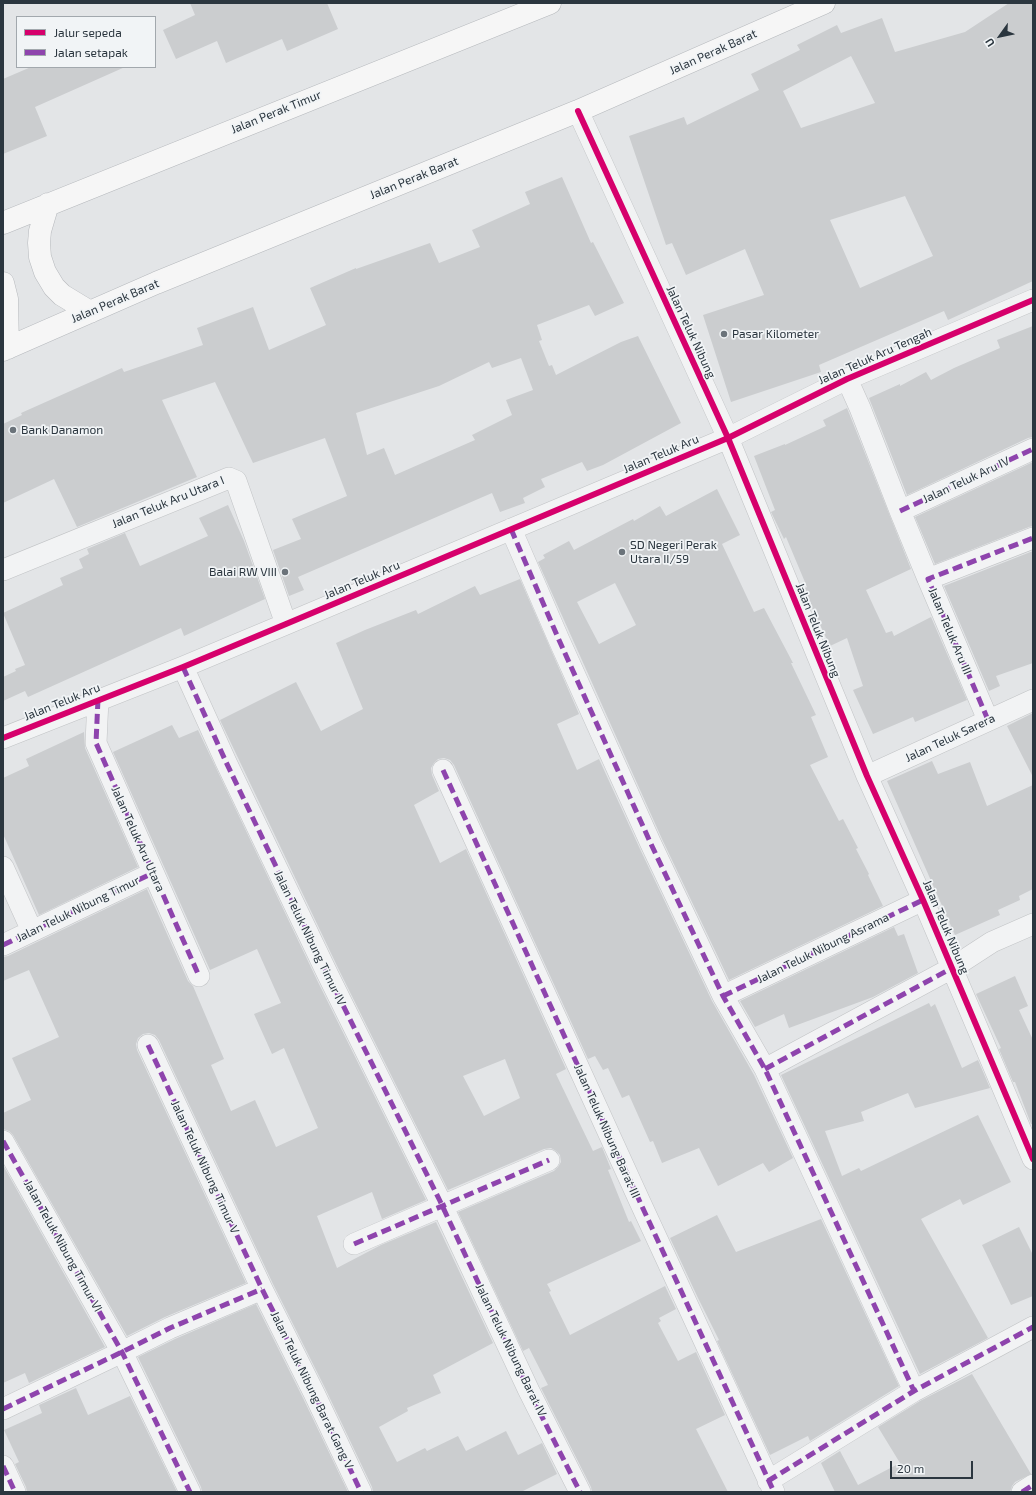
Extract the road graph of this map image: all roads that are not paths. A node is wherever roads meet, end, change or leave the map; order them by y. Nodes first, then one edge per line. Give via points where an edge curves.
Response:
1 (548, 3) edge
2 (824, 3) edge
3 (578, 111) junction
4 (48, 204) junction
5 (3, 222) edge
6 (3, 283) edge
7 (1033, 300) edge
8 (90, 312) junction
9 (6, 349) edge
10 (847, 379) junction
11 (728, 438) junction
12 (1033, 449) edge
13 (900, 511) junction
14 (511, 529) junction
15 (1033, 538) edge
16 (3, 570) edge
17 (928, 579) junction
18 (286, 624) junction
19 (183, 667) junction
20 (98, 699) junction
21 (1033, 700) edge
22 (988, 720) junction
23 (3, 738) edge
24 (444, 770) dead end
25 (867, 776) junction
26 (3, 867) edge
27 (153, 873) junction
28 (923, 900) junction
29 (1033, 924) edge
30 (32, 931) junction
31 (3, 945) edge
32 (952, 968) junction
33 (199, 976) dead end
34 (724, 996) junction
35 (148, 1045) dead end
36 (765, 1069) junction
37 (1027, 1128) edge
38 (3, 1141) edge
39 (550, 1160) dead end
40 (1033, 1160) edge
41 (443, 1207) junction
42 (354, 1244) dead end
43 (262, 1289) junction
44 (1033, 1327) edge
45 (122, 1352) junction
46 (914, 1391) junction
47 (3, 1409) edge
48 (3, 1466) edge
49 (1033, 1485) edge
50 (771, 1486) edge
51 (15, 1492) edge
52 (190, 1492) edge
53 (361, 1492) edge
54 (580, 1492) edge
55 (1022, 1492) edge

1 - 4 highway, Jalan Perak Timur
2 - 3 highway, Jalan Perak Barat
3 - 8 highway, Jalan Perak Barat
3 - 11 street, Jalan Teluk Nibung
4 - 5 highway, Jalan Perak Timur
4 - 8 highway via 39,243 45,272 62,295
6 - 9 highway via 7,299
7 - 10 street, Jalan Teluk Aru Tengah
8 - 9 highway, Jalan Perak Barat
10 - 11 street, Jalan Teluk Aru Tengah
10 - 13 street
11 - 14 street, Jalan Teluk Aru
11 - 25 street, Jalan Teluk Nibung
12 - 13 street, Jalan Teluk Aru IV
13 - 17 street
14 - 18 street, Jalan Teluk Aru
14 - 34 street via 651,844
15 - 17 street, Jalan Teluk Aru III
16 - 18 street, Jalan Teluk Aru Utara I via 226,478 232,478 236,481
17 - 22 street, Jalan Teluk Aru III
18 - 19 street, Jalan Teluk Aru
19 - 20 street, Jalan Teluk Aru
19 - 41 street, Jalan Teluk Nibung Timur IV via 328,975
20 - 23 street, Jalan Teluk Aru
20 - 27 street, Jalan Teluk Aru Utara via 96,743
21 - 22 street, Jalan Teluk Sarera
22 - 25 street, Jalan Teluk Sarera
24 - 50 street, Jalan Teluk Nibung Barat III
25 - 28 street, Jalan Teluk Nibung
26 - 30 street
27 - 30 street, Jalan Teluk Nibung Timur
27 - 33 street, Jalan Teluk Aru Utara
28 - 32 street, Jalan Teluk Nibung
28 - 34 street, Jalan Teluk Nibung Asrama
29 - 32 street via 992,942
30 - 31 street, Jalan Teluk Nibung Timur
32 - 36 street
32 - 37 street, Jalan Teluk Nibung
34 - 36 street
35 - 43 street, Jalan Teluk Nibung Timur V
36 - 46 street
37 - 40 street, Jalan Teluk Nibung
38 - 45 street, Jalan Teluk Nibung Timur VI
39 - 41 street
41 - 42 street
41 - 54 street, Jalan Teluk Nibung Barat IV via 529,1391
43 - 45 street via 170,1328
43 - 53 street, Jalan Teluk Nibung Barat Gang V
44 - 46 street
45 - 47 street
45 - 52 street, Jalan Teluk Nibung Timur VI
46 - 50 street
48 - 51 street
49 - 55 street

